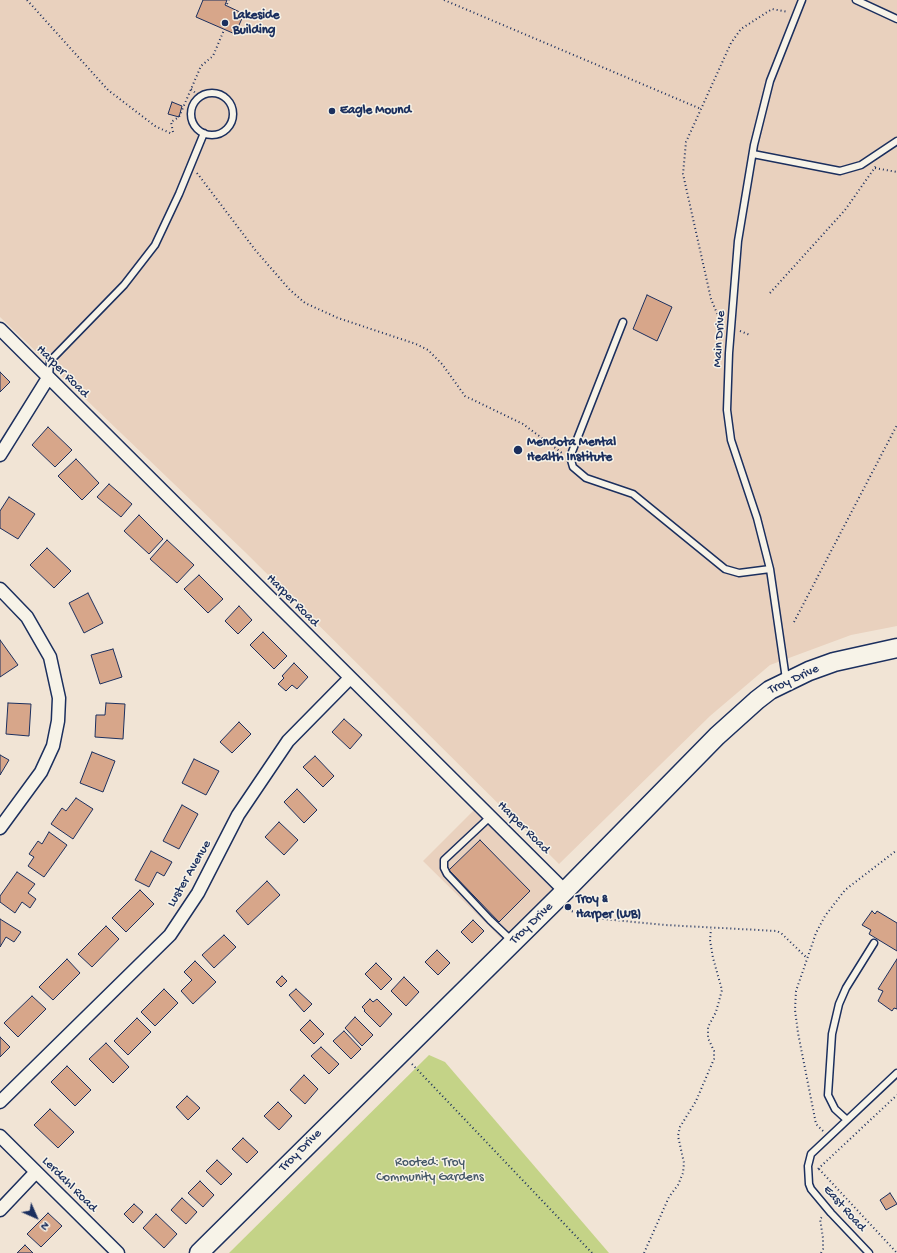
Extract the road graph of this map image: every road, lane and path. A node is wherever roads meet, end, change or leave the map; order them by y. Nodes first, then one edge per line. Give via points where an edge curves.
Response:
1 (27, 0) edge
2 (229, 0) edge
3 (444, 0) edge
4 (802, 0) edge
5 (856, 0) edge
6 (866, 2) edge
7 (227, 4) dead end
8 (797, 13) junction
9 (897, 19) edge
10 (224, 30) dead end
11 (191, 89) junction
12 (200, 97) junction
13 (701, 109) junction
14 (204, 133) junction
15 (897, 141) edge
16 (753, 154) junction
17 (878, 164) dead end
18 (191, 165) junction
19 (861, 165) junction
20 (875, 168) junction
21 (897, 172) edge
22 (770, 293) dead end
23 (623, 322) dead end
24 (0, 329) edge
25 (732, 329) junction
26 (750, 335) dead end
27 (48, 378) junction
28 (897, 425) edge
29 (0, 455) edge
30 (571, 460) junction
31 (770, 569) junction
32 (0, 589) edge
33 (794, 622) dead end
34 (897, 648) edge
35 (350, 678) junction
36 (786, 681) junction
37 (491, 816) junction
38 (0, 828) edge
39 (897, 850) edge
40 (565, 891) junction
41 (568, 910) dead end
42 (711, 929) junction
43 (514, 942) junction
44 (874, 943) dead end
45 (807, 958) dead end
46 (401, 1052) junction
47 (897, 1073) edge
48 (897, 1095) edge
49 (0, 1102) edge
50 (847, 1120) junction
51 (0, 1136) edge
52 (829, 1137) junction
53 (36, 1172) junction
54 (0, 1210) edge
55 (829, 1210) junction
56 (118, 1253) edge
57 (199, 1253) edge
58 (592, 1253) edge
59 (644, 1253) edge
60 (820, 1253) edge
61 (869, 1253) edge
62 (897, 1253) edge

1 - 11 path via 108,90 155,126 172,133 171,122 179,117
2 - 7 path
3 - 13 path
4 - 8 lane, Main Drive
5 - 6 lane
6 - 9 lane
8 - 13 path via 772,9 741,29 732,42
8 - 16 lane, Main Drive via 770,81
10 - 11 path via 213,56 201,66
11 - 12 path
12 - 14 lane via 193,106 192,118 194,124
12 - 14 lane via 212,93 219,94 225,97 232,108 232,122 223,132 210,135
13 - 25 path via 686,142 683,174 711,299 723,328
14 - 18 lane
15 - 19 lane
16 - 19 lane via 840,171
16 - 25 lane, Main Drive via 738,241
17 - 20 path
18 - 27 lane via 155,245 124,284 50,361
18 - 30 path via 256,251 290,290 305,303 326,314 428,350 442,364 465,396 523,424
19 - 20 path
20 - 21 path
20 - 22 path via 841,215
23 - 30 lane
24 - 27 street, Harper Road
25 - 26 path
25 - 31 lane, Main Drive via 727,410 731,440 757,518
27 - 29 street
27 - 35 street, Harper Road
28 - 33 path
30 - 31 lane via 573,467 586,478 633,494 725,569 739,573
31 - 36 lane, Main Drive
32 - 38 street via 27,617 50,657 59,698 53,746 42,772
34 - 36 street, Troy Drive via 834,662
35 - 37 street, Harper Road
35 - 49 street, Luster Avenue via 288,741 238,815 198,893 170,935
36 - 40 street, Troy Drive via 757,700 717,736
37 - 40 street, Harper Road
37 - 43 lane via 444,860 444,868 490,920
39 - 52 path via 845,890 825,916 816,933 796,990 798,1033 816,1124
40 - 43 street, Troy Drive
41 - 42 path via 593,918
42 - 45 path via 777,931
42 - 59 path via 713,958 722,990 716,1012 708,1027 708,1038 714,1051 714,1059 696,1101 680,1127 678,1136 684,1163 683,1173 669,1197
43 - 46 street, Troy Drive
44 - 50 lane via 846,988 832,1034 828,1095 835,1109
46 - 57 street, Troy Drive
46 - 58 path
47 - 50 lane, East Road
48 - 62 path via 819,1169
50 - 52 lane, East Road
51 - 53 street, Lerdahl Road
52 - 55 lane, East Road via 811,1154 808,1166 809,1184
53 - 54 street
53 - 56 street, Lerdahl Road
55 - 60 path via 820,1219 823,1249
55 - 61 lane, East Road

